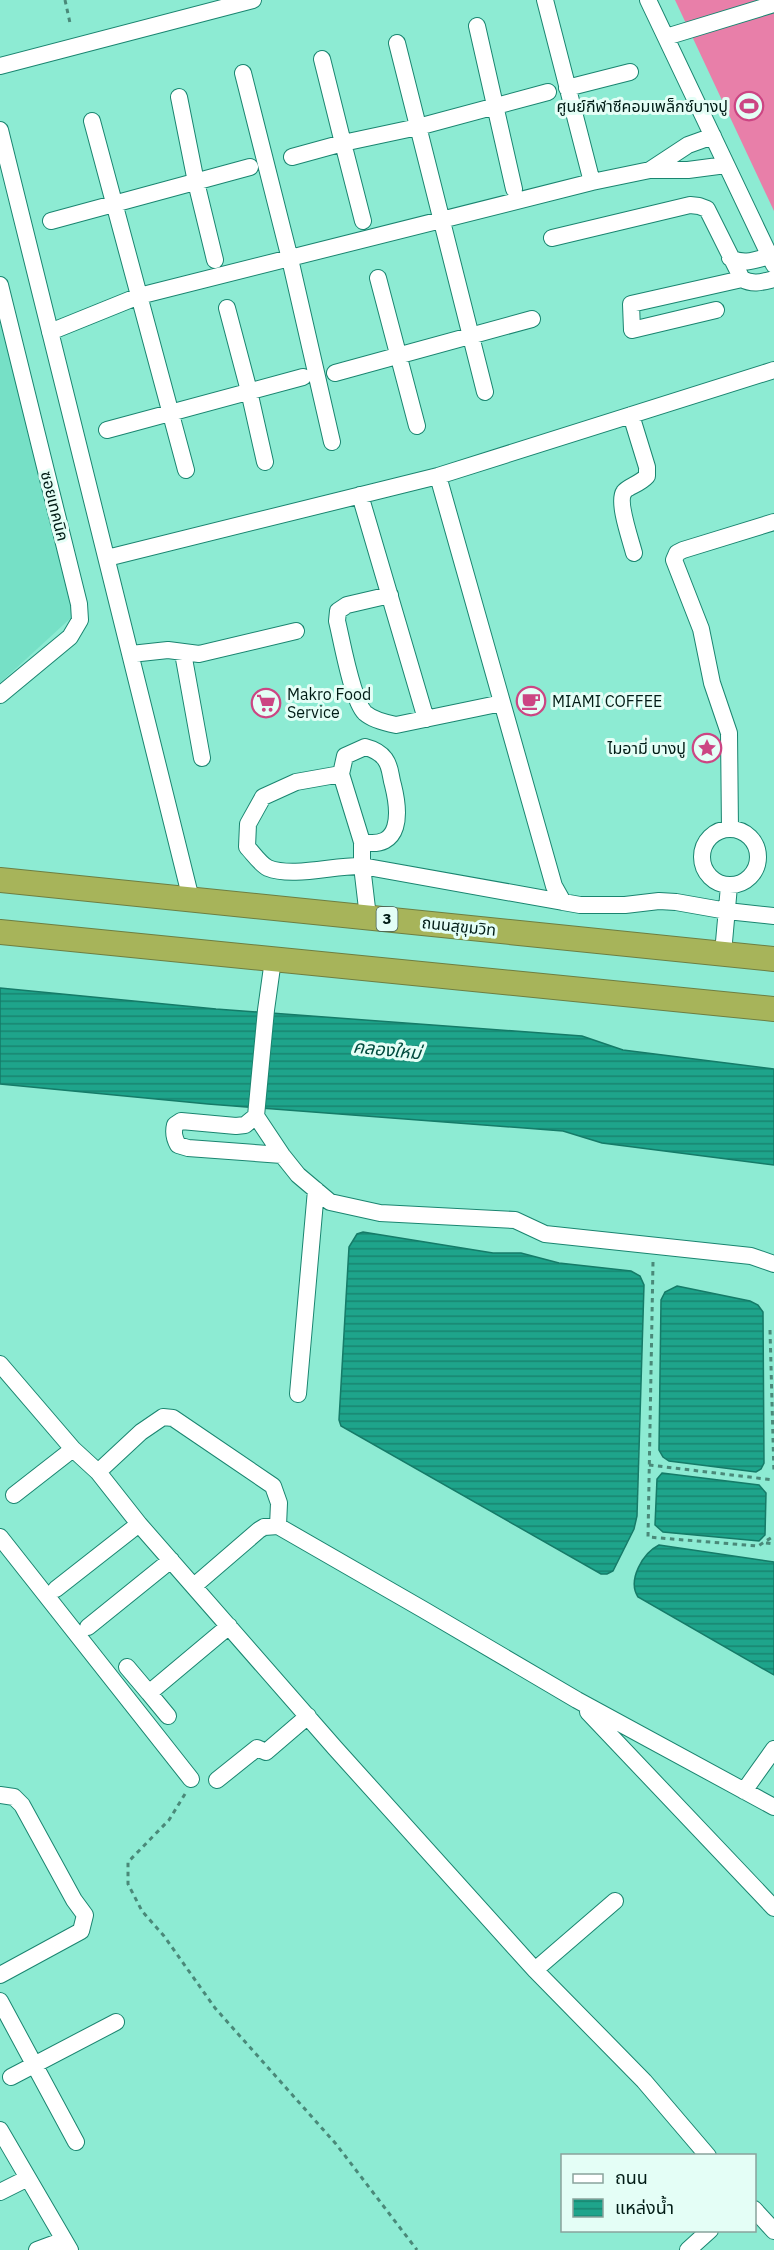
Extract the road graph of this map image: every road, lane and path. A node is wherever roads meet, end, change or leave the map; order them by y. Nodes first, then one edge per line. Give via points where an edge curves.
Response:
1 (65, 0) edge
2 (253, 0) edge
3 (545, 0) edge
4 (648, 0) edge
5 (774, 4) edge
6 (70, 23) dead end
7 (477, 26) dead end
8 (666, 37) junction
9 (397, 43) dead end
10 (322, 59) dead end
11 (0, 66) edge
12 (630, 72) dead end
13 (243, 73) dead end
14 (567, 88) junction
15 (548, 92) dead end
16 (179, 97) dead end
17 (496, 106) junction
18 (92, 121) dead end
19 (418, 127) junction
20 (0, 130) edge
21 (713, 136) junction
22 (343, 143) junction
23 (292, 157) dead end
24 (726, 165) junction
25 (250, 167) dead end
26 (650, 170) junction
27 (195, 182) junction
28 (592, 182) junction
29 (514, 189) dead end
30 (114, 205) junction
31 (51, 221) dead end
32 (363, 221) dead end
33 (441, 221) junction
34 (552, 238) dead end
35 (730, 258) junction
36 (290, 259) junction
37 (215, 260) dead end
38 (772, 261) edge
39 (378, 278) dead end
40 (742, 279) junction
41 (774, 279) edge
42 (0, 285) edge
43 (139, 296) junction
44 (227, 308) dead end
45 (716, 310) dead end
46 (532, 320) dead end
47 (50, 332) junction
48 (471, 336) junction
49 (397, 355) junction
50 (774, 370) edge
51 (335, 373) dead end
52 (303, 377) dead end
53 (249, 391) junction
54 (484, 392) dead end
55 (170, 412) junction
56 (631, 415) junction
57 (417, 426) dead end
58 (107, 430) dead end
59 (332, 442) dead end
60 (265, 462) dead end
61 (186, 470) dead end
62 (438, 476) junction
63 (360, 495) junction
64 (774, 522) edge
65 (634, 553) dead end
66 (107, 558) junction
67 (390, 595) junction
68 (296, 631) dead end
69 (183, 653) junction
70 (131, 654) junction
71 (0, 695) edge
72 (502, 703) junction
73 (426, 719) junction
74 (202, 758) dead end
75 (341, 774) junction
76 (730, 829) junction
77 (362, 842) junction
78 (363, 866) junction
79 (0, 880) edge
80 (729, 886) junction
81 (191, 899) junction
82 (563, 902) junction
83 (727, 911) junction
84 (774, 916) edge
85 (368, 917) junction
86 (0, 932) edge
87 (723, 953) junction
88 (774, 958) edge
89 (273, 960) junction
90 (774, 1009) edge
91 (257, 1113) junction
92 (282, 1155) junction
93 (316, 1190) junction
94 (653, 1245) junction
95 (774, 1264) edge
96 (770, 1330) dead end
97 (0, 1364) edge
98 (298, 1394) dead end
99 (73, 1449) junction
100 (649, 1465) junction
101 (98, 1472) junction
102 (774, 1474) edge
103 (774, 1480) edge
104 (14, 1495) dead end
105 (139, 1524) junction
106 (278, 1526) junction
107 (774, 1536) edge
108 (0, 1537) edge
109 (764, 1542) junction
110 (774, 1544) edge
111 (171, 1560) junction
112 (194, 1586) junction
113 (56, 1589) dead end
114 (229, 1626) junction
115 (88, 1627) dead end
116 (127, 1667) dead end
117 (148, 1693) junction
118 (578, 1701) junction
119 (168, 1716) dead end
120 (308, 1716) junction
121 (774, 1749) edge
122 (191, 1779) joint
123 (218, 1780) dead end
124 (744, 1791) junction
125 (0, 1794) edge
126 (774, 1807) edge
127 (615, 1901) dead end
128 (774, 1908) edge
129 (535, 1970) junction
130 (0, 1975) edge
131 (0, 2001) edge
132 (116, 2022) dead end
133 (34, 2064) junction
134 (11, 2077) dead end
135 (0, 2130) edge
136 (76, 2142) dead end
137 (706, 2154) edge
138 (28, 2178) junction
139 (0, 2192) edge
140 (756, 2211) edge
141 (774, 2231) edge
142 (708, 2232) edge
143 (67, 2245) edge
144 (38, 2250) edge
145 (417, 2250) edge
146 (688, 2250) edge

1 - 6 path
2 - 11 street
3 - 14 street
4 - 8 street
5 - 8 street
7 - 17 street
8 - 21 street
9 - 19 street
10 - 22 street
12 - 14 street
13 - 36 street
14 - 28 street
15 - 17 street
16 - 27 street
17 - 19 street
17 - 29 street
18 - 30 street
19 - 22 street
19 - 33 street
20 - 47 street
21 - 24 street
21 - 26 street via 688,145
22 - 23 street
22 - 32 street
24 - 26 street
24 - 38 street
25 - 27 street
26 - 28 street
27 - 30 street
27 - 37 street
28 - 33 street
30 - 31 street
30 - 43 street
33 - 36 street
33 - 48 street
34 - 35 street via 699,206 707,210
35 - 38 street via 740,262
35 - 40 street
36 - 43 street
36 - 59 street
39 - 49 street
40 - 41 street via 757,284
40 - 45 street via 631,304 632,330
42 - 71 street, ซอยเทคนิค via 80,620 70,637
43 - 47 street
43 - 55 street
44 - 53 street
46 - 48 street
47 - 66 street
48 - 49 street
48 - 54 street
49 - 51 street
49 - 57 street
50 - 56 street
52 - 53 street
53 - 55 street
53 - 60 street
55 - 58 street
55 - 61 street
56 - 62 street
56 - 65 street via 647,467 647,476 640,484 626,489 622,495
62 - 63 street
62 - 72 street
63 - 66 street
63 - 67 street
64 - 76 street via 683,550 674,560 701,629 712,683 729,733
66 - 70 street
67 - 73 street
67 - 73 street via 347,605 338,611 337,621 357,701 365,713 380,721 396,725
68 - 69 street via 199,654
69 - 70 street via 168,650
69 - 74 street
70 - 81 street
72 - 73 street
72 - 82 street via 554,886
75 - 77 street
75 - 77 street via 345,756 365,747 384,756 390,768 398,822 385,842
75 - 78 street via 296,782 263,798 248,824 247,848 267,867 301,873
76 - 80 street via 716,833 705,843 702,857 705,872 715,882
76 - 80 street via 744,833 754,843 758,857 754,872 744,882
77 - 78 street
78 - 82 street
78 - 85 street
79 - 81 highway, ถนนสุขุมวิท / 3
80 - 83 street
81 - 85 highway, ถนนสุขุมวิท / 3
82 - 83 street via 625,905 668,901
83 - 84 street
83 - 87 street
85 - 87 highway, ถนนสุขุมวิท / 3
86 - 89 highway
87 - 88 highway, ถนนสุขุมวิท / 3
89 - 90 highway
89 - 91 street
91 - 92 street
91 - 92 street via 245,1125 236,1126 181,1121 175,1125 174,1138 178,1145 188,1148
92 - 93 street
93 - 94 street via 330,1202 380,1213 515,1220 545,1233
93 - 98 street
94 - 95 street via 750,1256
94 - 100 path
96 - 102 path
97 - 99 street
99 - 101 street
99 - 104 street
100 - 103 path
100 - 109 path via 648,1537 758,1546
101 - 105 street
101 - 106 street via 141,1432 163,1417 173,1418 273,1486 279,1503
105 - 111 street
105 - 113 street
106 - 112 street via 259,1530
106 - 118 street
107 - 109 path
108 - 122 street
109 - 110 path
111 - 112 street
111 - 115 street
112 - 114 street
114 - 117 street
114 - 120 street
116 - 117 street
117 - 119 street
118 - 124 street
118 - 128 street
120 - 123 street via 266,1752 257,1748
120 - 129 street
121 - 124 street
122 - 145 path via 169,1820 128,1862 128,1884 142,1911 215,2008 336,2144
124 - 126 street
125 - 130 street via 14,1797 22,1805 84,1915 81,1931
127 - 129 street
129 - 137 street via 644,2081
131 - 133 street
132 - 133 street
133 - 134 street
133 - 136 street
135 - 138 street
138 - 139 street
138 - 143 street
140 - 141 street
142 - 146 street
143 - 144 street

